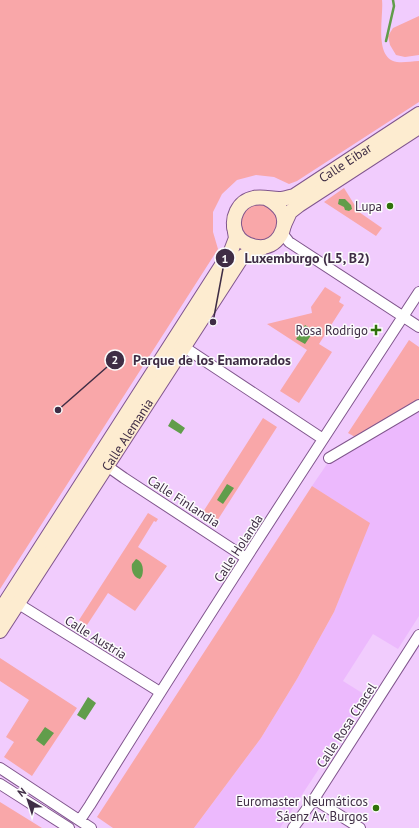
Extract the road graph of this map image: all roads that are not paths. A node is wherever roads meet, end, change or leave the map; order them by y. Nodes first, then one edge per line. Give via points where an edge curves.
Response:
1 (419, 114) edge
2 (419, 127) edge
3 (266, 198) junction
4 (234, 226) junction
5 (283, 235) junction
6 (262, 248) junction
7 (419, 292) edge
8 (402, 316) junction
9 (419, 327) edge
10 (184, 347) junction
11 (419, 405) edge
12 (323, 439) junction
13 (329, 458) dead end
14 (107, 466) junction
15 (246, 558) junction
16 (18, 603) junction
17 (0, 611) edge
18 (0, 631) edge
19 (419, 635) edge
20 (160, 692) junction
21 (0, 768) edge
22 (0, 784) edge
23 (314, 799) junction
24 (80, 820) junction
25 (69, 828) edge
26 (91, 828) edge
27 (293, 828) edge
28 (360, 828) edge

1 - 3 main road, Calle Eibar via 294,196
2 - 5 main road, Calle Eibar via 290,212
3 - 4 main road via 255,198 239,207
3 - 5 main road via 275,203 281,211
4 - 6 main road via 240,239 251,247
4 - 17 main road, Calle Alemania via 236,238 231,252
5 - 6 main road
5 - 8 street
6 - 10 main road, Calle Alemania via 242,257
7 - 8 street, Calle Holanda
8 - 9 street
8 - 12 street, Calle Holanda
10 - 12 street
10 - 14 main road, Calle Alemania
11 - 13 street
12 - 15 street, Calle Holanda
14 - 15 street, Calle Finlandia
14 - 16 main road, Calle Alemania
15 - 20 street, Calle Holanda
16 - 18 main road, Calle Alemania
16 - 20 street, Calle Austria
19 - 23 street, Calle Rosa Chacel
20 - 24 street, Calle Holanda
21 - 24 street
22 - 25 street
23 - 27 street, Calle Rosa Chacel
23 - 28 street
24 - 26 street

